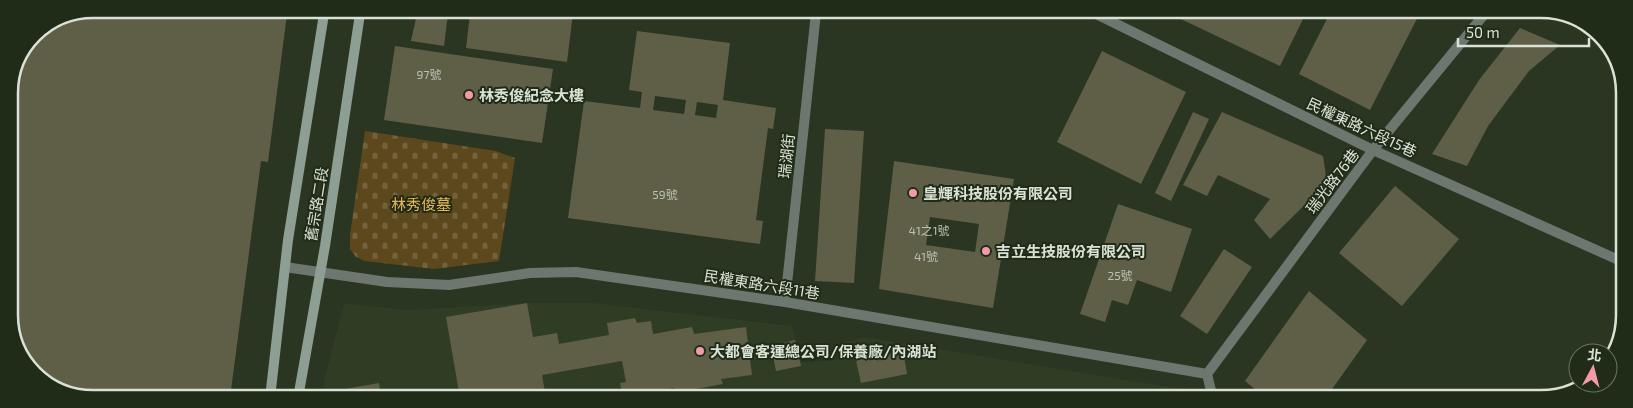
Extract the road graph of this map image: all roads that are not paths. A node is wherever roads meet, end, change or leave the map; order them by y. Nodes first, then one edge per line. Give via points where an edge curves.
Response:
1 (323, 18) edge
2 (359, 18) edge
3 (815, 18) edge
4 (1104, 18) edge
5 (1481, 18) edge
6 (1373, 150) junction
7 (1616, 259) edge
8 (285, 267) junction
9 (320, 272) junction
10 (785, 302) junction
11 (1207, 374) junction
12 (271, 390) edge
13 (299, 390) edge
14 (1211, 390) edge

1 - 8 main road, 舊宗路二段
2 - 9 main road, 舊宗路二段
3 - 10 street, 瑞湖街
4 - 6 street, 民權東路六段15巷
5 - 6 street, 瑞光路76巷
6 - 7 street, 民權東路六段15巷
6 - 11 street, 瑞光路76巷
8 - 9 street, 民權東路六段11巷
8 - 12 main road, 舊宗路二段
9 - 10 street, 民權東路六段11巷 via 387,282 449,285 530,274 576,272
9 - 13 main road, 舊宗路二段
10 - 11 street, 民權東路六段11巷
11 - 14 street

